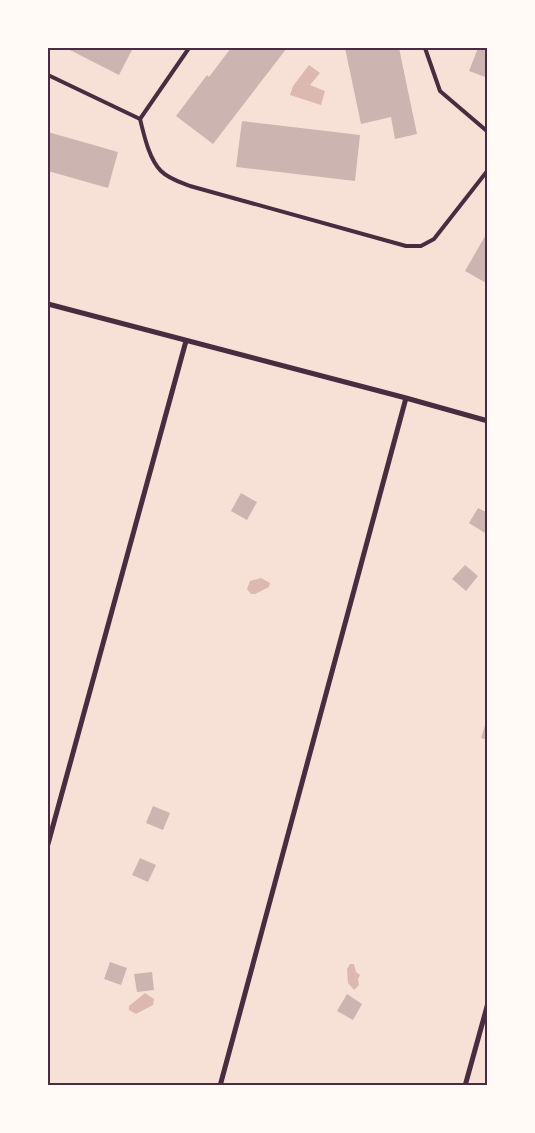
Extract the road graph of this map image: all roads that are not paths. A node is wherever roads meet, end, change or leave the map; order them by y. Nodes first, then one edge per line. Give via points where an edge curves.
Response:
1 (189, 48) edge
2 (425, 48) edge
3 (48, 75) edge
4 (140, 119) junction
5 (488, 132) edge
6 (488, 170) edge
7 (48, 304) edge
8 (186, 341) junction
9 (406, 398) junction
10 (488, 421) edge
11 (48, 844) edge
12 (488, 1002) edge
13 (220, 1086) edge
14 (465, 1086) edge

1 - 4 lane
2 - 5 lane via 440,91
3 - 4 lane
4 - 6 lane via 153,157 161,171 174,180 406,246 421,246 434,239
7 - 8 street
8 - 9 street
8 - 11 street
9 - 10 street
9 - 13 street
12 - 14 street

